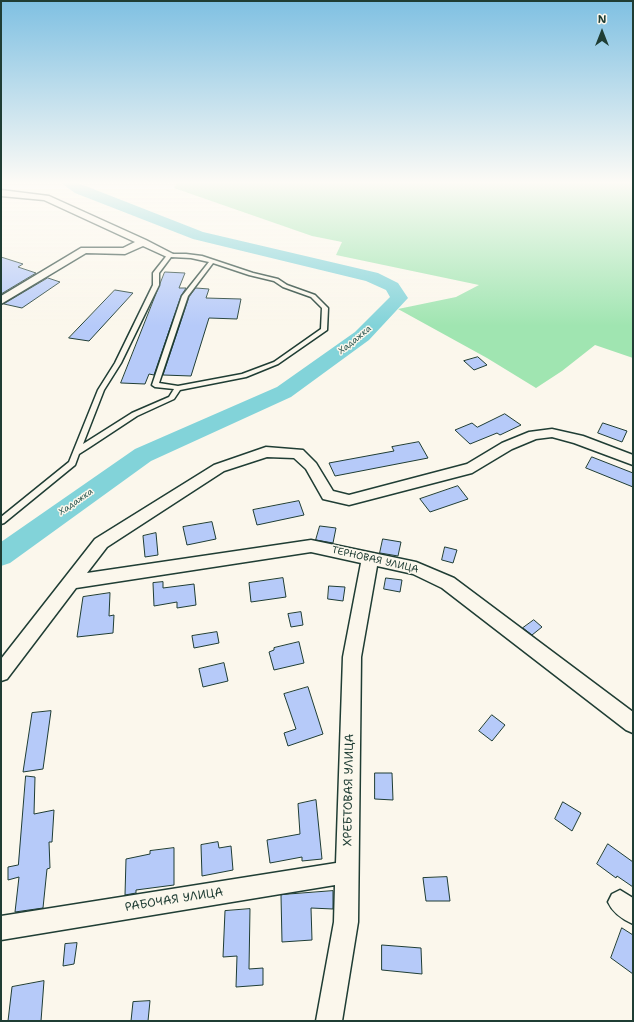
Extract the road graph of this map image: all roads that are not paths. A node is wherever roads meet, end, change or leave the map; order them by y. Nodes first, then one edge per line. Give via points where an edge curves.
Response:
1 (118, 231) edge
2 (143, 242) junction
3 (170, 255) junction
4 (212, 261) junction
5 (1, 301) edge
6 (178, 388) junction
7 (76, 453) junction
8 (633, 460) edge
9 (1, 521) edge
10 (370, 558) junction
11 (70, 582) junction
12 (1, 673) edge
13 (633, 724) edge
14 (347, 872) junction
15 (1, 928) edge
16 (330, 1021) edge

1 - 2 street
2 - 3 street
2 - 5 street via 125,251 84,250
3 - 4 lane via 187,255
3 - 7 lane via 156,273 156,284 118,363 101,390
4 - 6 lane via 185,296 155,385
4 - 6 lane via 276,280 313,296 325,308 324,330 276,363 244,376
6 - 7 lane via 172,398 145,408 107,430
7 - 9 lane via 72,463
8 - 11 street via 578,439 552,433 534,434 507,446 472,468 349,500 328,496 311,466 298,453 266,452 219,468 101,543
10 - 11 street, ТЕРНОВАЯ УЛИЦА via 311,546
10 - 13 street, ТЕРНОВАЯ УЛИЦА via 416,568 448,583
10 - 14 street, ХРЕБТОВАЯ УЛИЦА via 352,657
11 - 12 street
14 - 15 street, РАБОЧАЯ УЛИЦА
14 - 16 street, ХРЕБТОВАЯ УЛИЦА via 346,922

